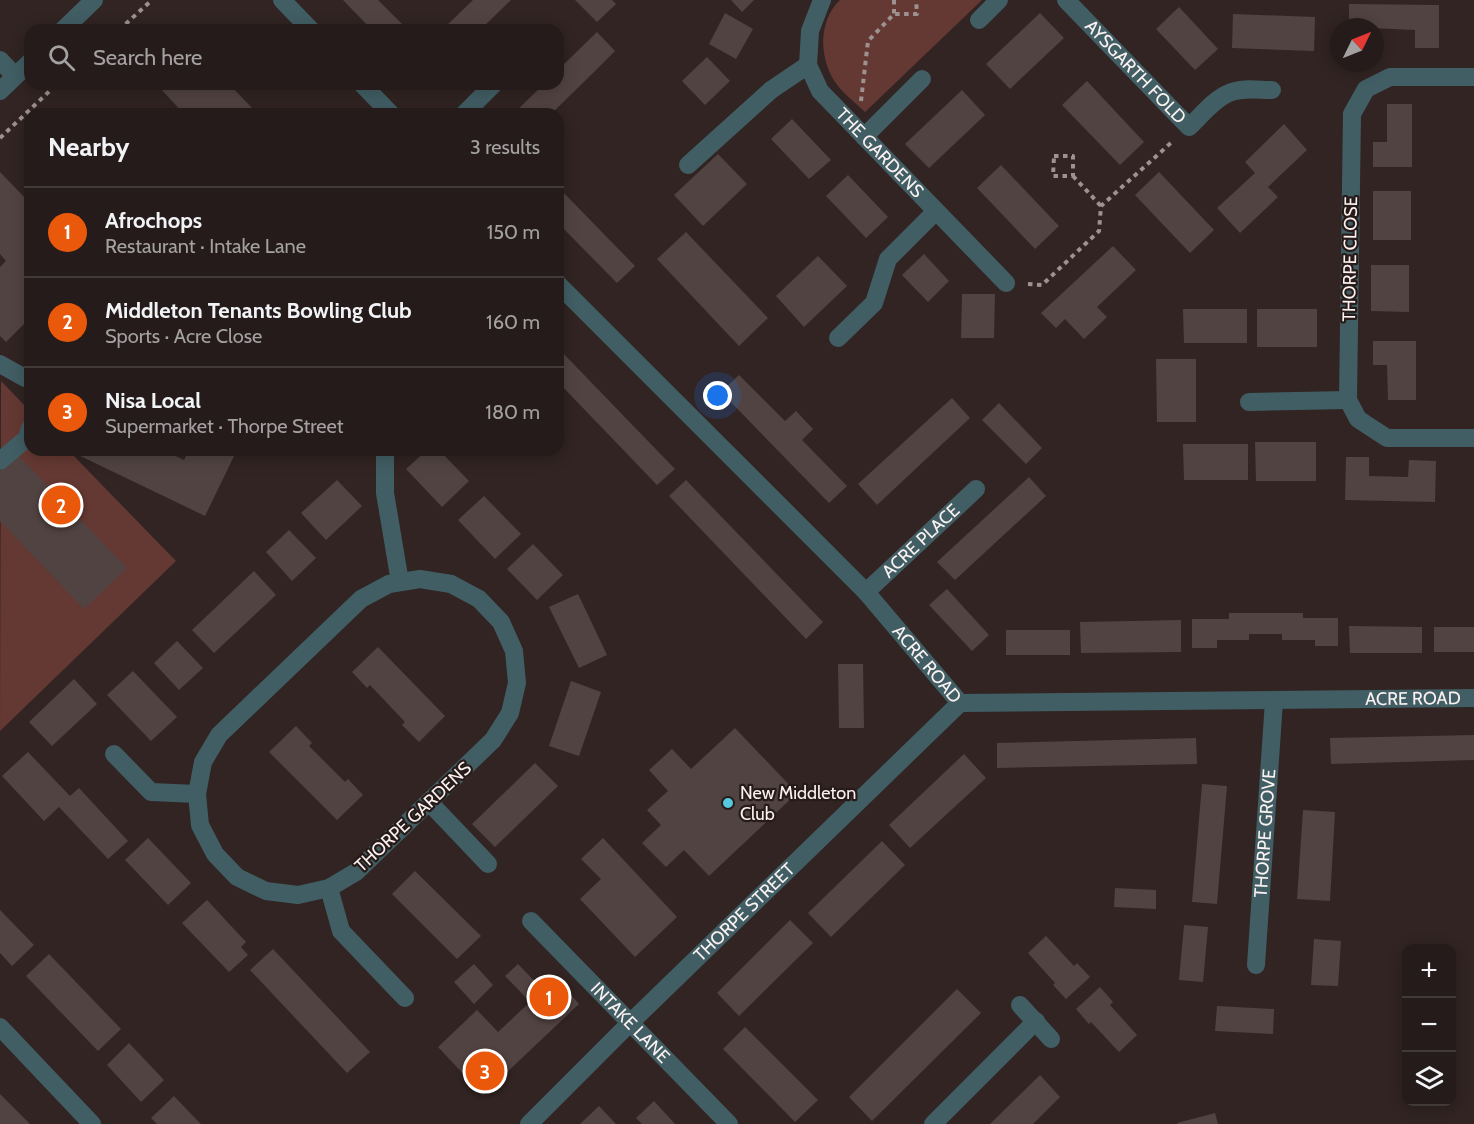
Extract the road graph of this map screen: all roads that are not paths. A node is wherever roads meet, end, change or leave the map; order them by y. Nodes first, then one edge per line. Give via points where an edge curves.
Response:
1 (94, 0) edge
2 (282, 0) edge
3 (822, 0) edge
4 (999, 0) edge
5 (1066, 0) edge
6 (979, 20) dead end
7 (69, 24) edge
8 (305, 24) edge
9 (0, 60) edge
10 (808, 65) junction
11 (24, 68) edge
12 (15, 76) junction
13 (1474, 77) edge
14 (922, 79) dead end
15 (367, 90) edge
16 (488, 90) edge
17 (1272, 90) dead end
18 (0, 91) edge
19 (383, 108) edge
20 (470, 108) edge
21 (861, 133) junction
22 (688, 165) dead end
23 (936, 211) junction
24 (1006, 283) road end
25 (564, 290) edge
26 (838, 338) dead end
27 (0, 364) edge
28 (24, 379) edge
29 (1348, 400) junction
30 (1249, 402) dead end
31 (24, 437) edge
32 (1474, 438) edge
33 (385, 456) edge
34 (0, 461) edge
35 (976, 489) dead end
36 (400, 582) junction
37 (866, 592) junction
38 (1474, 698) edge
39 (1274, 701) junction
40 (960, 703) junction
41 (114, 753) dead end
42 (197, 794) junction
43 (429, 802) junction
44 (488, 864) dead end
45 (329, 888) junction
46 (531, 921) dead end
47 (1256, 965) dead end
48 (405, 998) dead end
49 (1020, 1005) dead end
50 (1036, 1021) junction
51 (630, 1023) junction
52 (0, 1027) edge
53 (1051, 1039) dead end
54 (92, 1124) edge
55 (529, 1124) edge
56 (729, 1124) edge
57 (933, 1124) edge

1 - 7 street
2 - 8 street
3 - 10 street, THE GARDENS via 810,31
4 - 6 street
5 - 17 street, AYSGARTH FOLD via 1189,127 1229,93
9 - 12 street
10 - 21 street, THE GARDENS via 820,91
10 - 22 street via 771,90
11 - 12 street
12 - 18 street
13 - 29 street, THORPE CLOSE via 1390,77 1366,89 1352,114
14 - 21 street
15 - 19 street
16 - 20 street
21 - 23 street, THE GARDENS
23 - 24 street, THE GARDENS
23 - 26 street via 888,259 874,303
25 - 37 street, ACRE ROAD
27 - 28 street
29 - 30 street
29 - 32 street via 1358,419 1387,438
31 - 34 street
33 - 36 street via 385,493
35 - 37 street, ACRE PLACE
36 - 42 street, THORPE GARDENS via 361,599 219,735 203,762
36 - 43 street, THORPE GARDENS via 420,579 451,584 479,599 501,622 514,651 517,682 510,713 494,740
37 - 40 street, ACRE ROAD
38 - 39 street, ACRE ROAD
39 - 40 street, ACRE ROAD
39 - 47 street, THORPE GROVE
40 - 51 street, THORPE STREET
41 - 42 street via 151,792
42 - 45 street, THORPE GARDENS via 200,825 215,854 237,877 266,891 298,895
43 - 44 street
43 - 45 street, THORPE GARDENS via 356,872
45 - 48 street via 340,931
46 - 51 street, INTAKE LANE
49 - 50 street
50 - 53 street
50 - 57 street
51 - 55 street, THORPE STREET
51 - 56 street, INTAKE LANE
52 - 54 street

